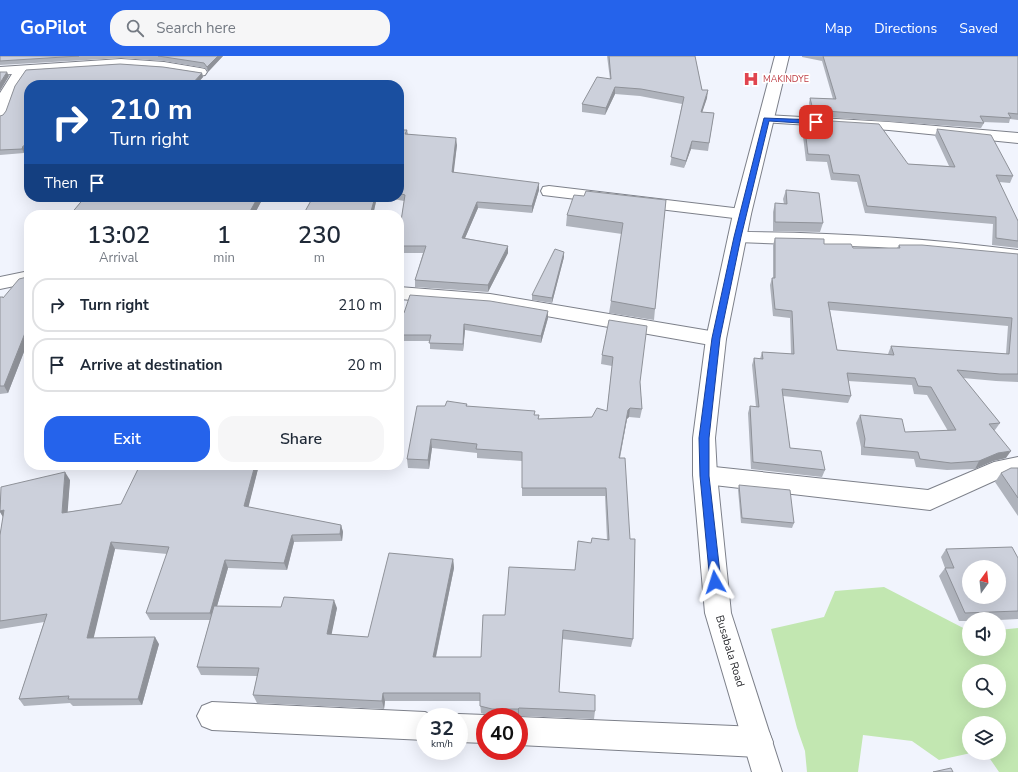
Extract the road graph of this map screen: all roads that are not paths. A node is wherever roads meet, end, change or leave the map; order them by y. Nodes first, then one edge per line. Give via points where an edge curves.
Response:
1 (782, 56) edge
2 (23, 69) junction
3 (0, 71) edge
4 (200, 72) edge
5 (0, 115) edge
6 (766, 119) junction
7 (1018, 138) edge
8 (549, 191) dead end
9 (742, 214) junction
10 (737, 237) junction
11 (1018, 255) edge
12 (24, 278) edge
13 (0, 283) edge
14 (404, 293) edge
15 (716, 338) junction
16 (1018, 466) edge
17 (705, 476) junction
18 (212, 716) dead end
19 (416, 726) edge
20 (528, 731) edge
21 (758, 742) junction
22 (767, 772) edge

1 - 6 street, Busabala Road
2 - 3 street
2 - 4 street via 121,63
2 - 5 street via 8,90
6 - 7 street via 889,126
6 - 9 street, Busabala Road
8 - 9 street
9 - 10 street, Busabala Road
10 - 11 street via 925,244
10 - 15 street, Busabala Road
12 - 13 street
14 - 15 street via 490,300
15 - 17 street, Busabala Road via 704,438
16 - 17 street via 1002,468 930,500
17 - 21 street, Busabala Road via 718,613
18 - 19 street
20 - 21 street
21 - 22 street, Busabala Road

